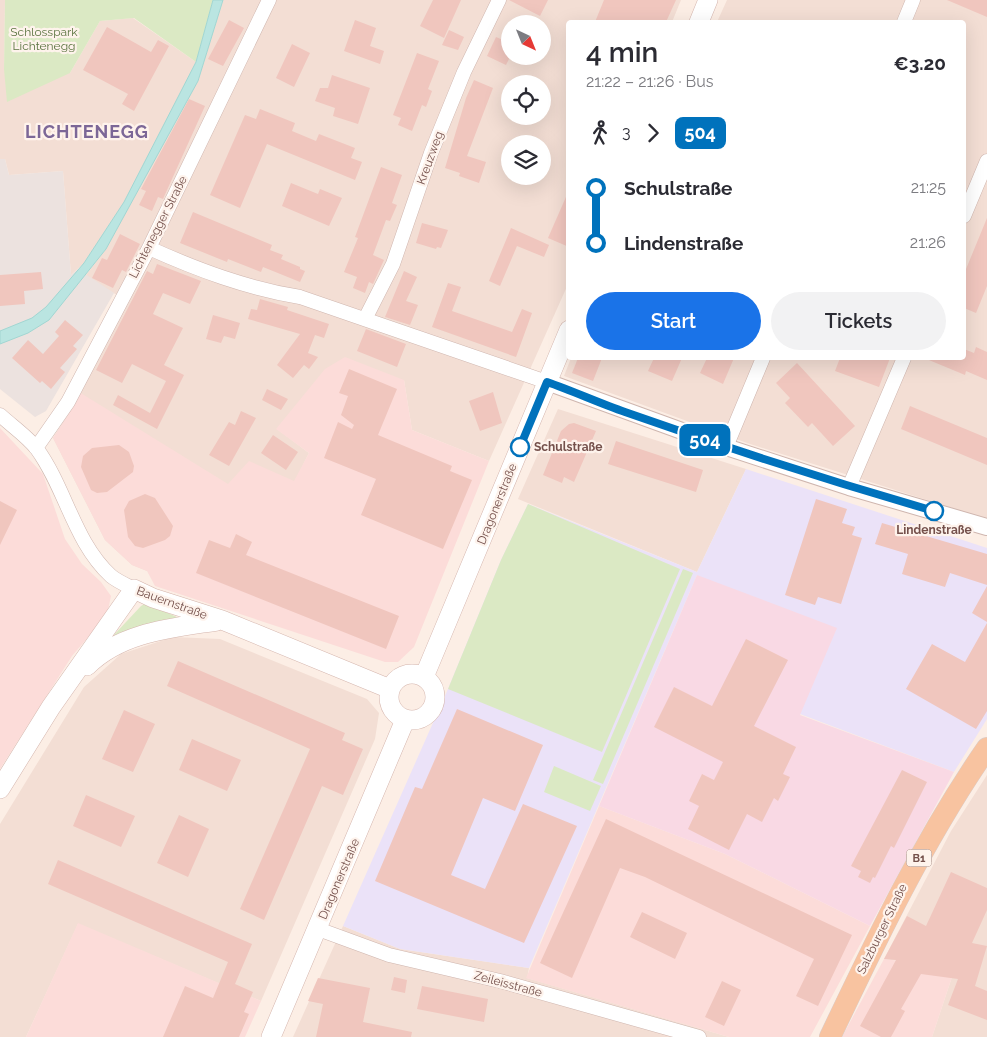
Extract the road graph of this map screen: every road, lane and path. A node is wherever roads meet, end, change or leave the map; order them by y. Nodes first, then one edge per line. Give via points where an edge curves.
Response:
1 (269, 0) edge
2 (499, 0) edge
3 (708, 0) edge
4 (913, 0) edge
5 (700, 20) edge
6 (905, 20) edge
7 (987, 161) edge
8 (966, 211) edge
9 (148, 248) junction
10 (365, 319) junction
11 (566, 337) edge
12 (762, 360) edge
13 (903, 360) edge
14 (547, 382) junction
15 (0, 415) edge
16 (726, 447) junction
17 (36, 448) junction
18 (849, 487) junction
19 (987, 526) edge
20 (134, 590) junction
21 (222, 620) junction
22 (424, 677) junction
23 (63, 690) junction
24 (390, 690) junction
25 (405, 720) junction
26 (987, 748) edge
27 (0, 789) edge
28 (318, 929) junction
29 (271, 1037) edge
30 (699, 1037) edge
31 (830, 1037) edge

1 - 9 street, Lichtenegger Straße
2 - 10 street, Kreuzweg via 430,153 393,264
3 - 5 main road
4 - 6 street
7 - 8 street
9 - 10 street via 217,277 300,297
9 - 17 street, Lichtenegger Straße via 68,402
10 - 14 street
11 - 14 main road, Dragonerstraße
12 - 16 street
13 - 18 street
14 - 16 street
14 - 22 main road, Dragonerstraße
15 - 17 street, Bauernstraße
16 - 18 street
17 - 20 street, Bauernstraße via 55,478 80,536 95,560 112,577
18 - 19 street
20 - 21 main road, Bauernstraße
20 - 23 main road
21 - 23 main road via 149,632 118,644 95,658
21 - 24 main road, Bauernstraße
22 - 24 main road via 412,674 400,677
22 - 25 main road via 433,686 436,700 429,713 417,720
23 - 27 main road
24 - 25 main road via 389,700 395,713
25 - 28 main road, Dragonerstraße
26 - 31 main road, Salzburger Straße / B1 via 907,877
28 - 29 main road, Dragonerstraße
28 - 30 street, Zeileisstraße via 389,956 500,981

